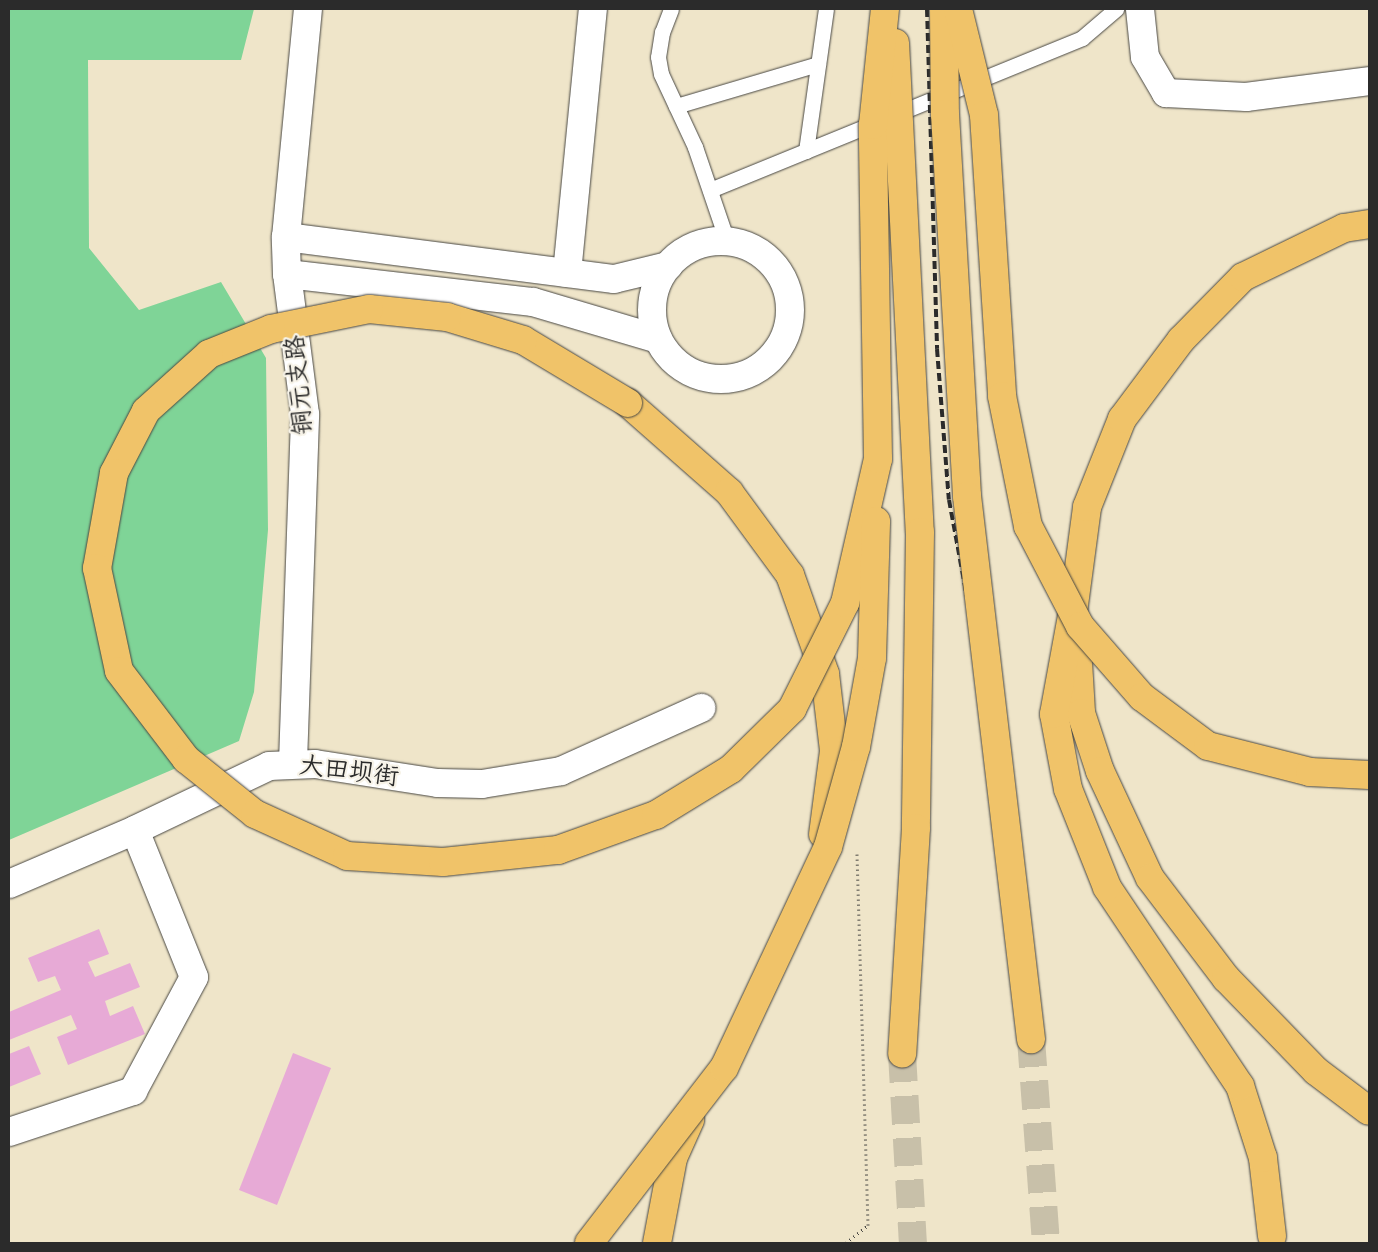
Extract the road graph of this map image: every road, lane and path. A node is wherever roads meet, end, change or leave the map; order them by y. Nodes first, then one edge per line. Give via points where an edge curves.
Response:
1 (308, 9) edge
2 (593, 9) edge
3 (671, 9) edge
4 (826, 9) edge
5 (885, 9) edge
6 (893, 9) edge
7 (944, 9) edge
8 (958, 9) edge
9 (1116, 9) edge
10 (1140, 9) edge
11 (818, 64) junction
12 (1369, 81) edge
13 (676, 106) junction
14 (806, 151) junction
15 (710, 190) junction
16 (1369, 224) edge
17 (286, 237) junction
18 (727, 241) junction
19 (668, 266) junction
20 (566, 273) junction
21 (287, 274) junction
22 (658, 339) junction
23 (878, 459) junction
24 (1074, 605) junction
25 (701, 708) dead end
26 (293, 762) junction
27 (1369, 775) edge
28 (135, 830) junction
29 (9, 884) edge
30 (1031, 1039) tunnel mouth
31 (902, 1054) tunnel mouth
32 (1369, 1111) edge
33 (9, 1132) edge
34 (1272, 1236) dead end
35 (590, 1243) edge
36 (657, 1243) edge

1 - 17 street, 铜元支路
2 - 20 street
3 - 13 lane via 662,32 658,57 661,74
4 - 11 lane
5 - 23 main road, bridge via 873,124
6 - 31 main road, bridge via 920,532 916,828
7 - 30 main road, bridge via 945,114 967,496
8 - 27 main road, bridge via 984,115 1002,396 1028,526 1080,626 1142,697 1208,746 1310,772
9 - 14 lane via 1082,38
10 - 12 street via 1145,57 1166,93 1246,97
11 - 13 lane
11 - 14 lane
13 - 15 lane
14 - 15 lane
15 - 18 lane
16 - 24 main road via 1344,228 1243,277 1181,340 1118,428 1087,507
17 - 20 street
17 - 21 street, 铜元支路
18 - 19 street via 694,246
18 - 22 street via 758,252 781,276 788,291 789,324 774,354 748,373 715,378 683,368 670,357
19 - 20 street via 614,279
19 - 22 street via 653,296 652,312
21 - 22 street via 533,302
21 - 26 street, 铜元支路 via 305,414
23 - 35 main road, bridge via 872,658 856,747 828,847 724,1068
23 - 36 main road, bridge via 845,603 840,612 823,647 818,656 792,709 731,769 656,815 558,850 443,862 347,856 255,814 186,759 119,671 97,568 114,473 146,411 209,354 271,329 369,309 447,317 523,340 628,403 729,492 790,574 813,638 816,647 819,656 825,674 834,752 818,868 710,1072 673,1158
24 - 32 main road, bridge via 1081,713 1100,771 1150,878 1226,978 1316,1071
24 - 34 main road via 1054,714 1068,789 1107,887 1240,1086 1263,1158
25 - 26 street, 大田坝街 via 561,771 482,784 438,783
26 - 28 street, 大田坝街 via 269,766
28 - 29 street, 大田坝街
28 - 33 street via 194,977 133,1091

